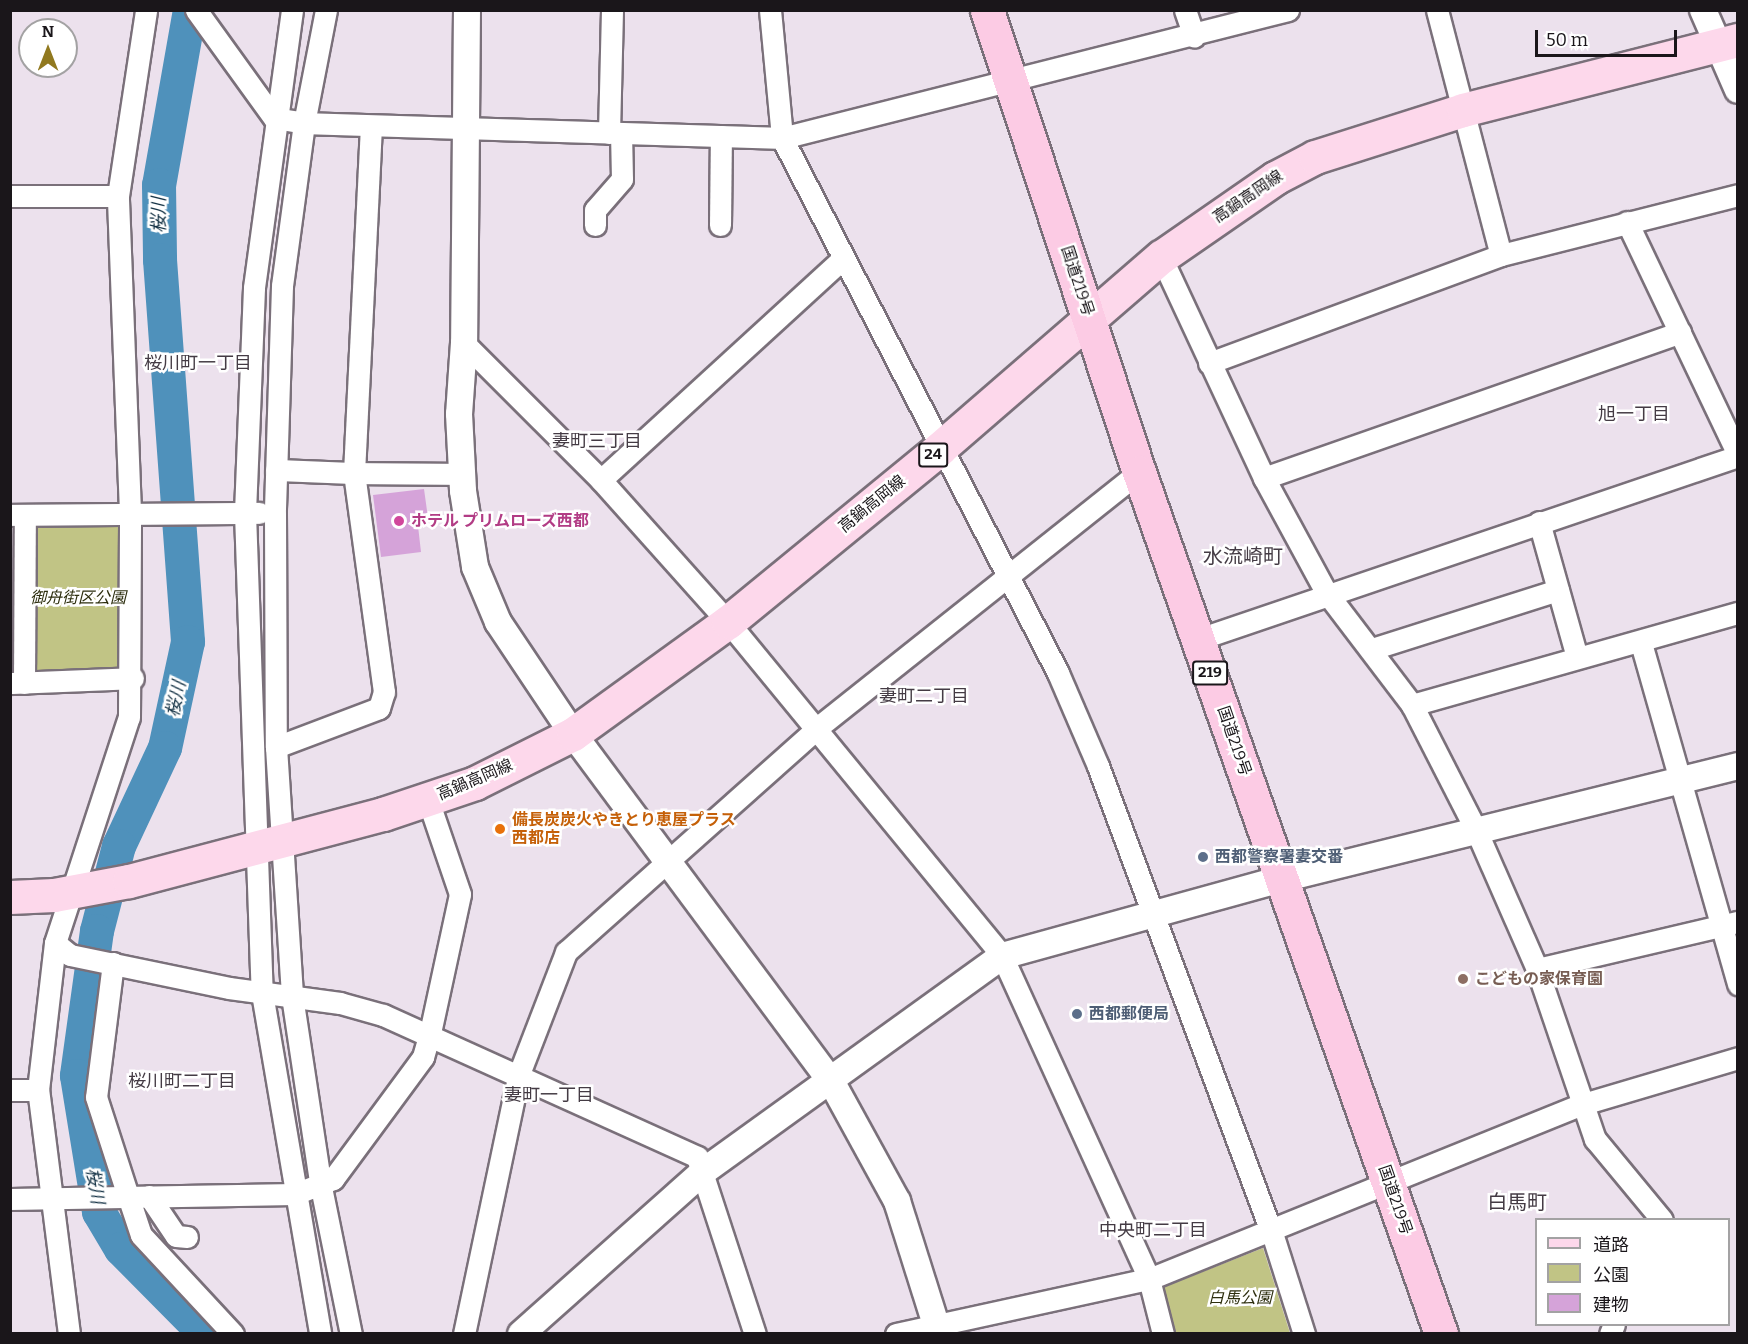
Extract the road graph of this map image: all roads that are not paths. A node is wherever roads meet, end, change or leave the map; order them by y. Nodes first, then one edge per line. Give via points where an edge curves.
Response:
1 (146, 10) edge
2 (292, 10) edge
3 (326, 10) edge
4 (467, 10) edge
5 (612, 10) edge
6 (770, 10) edge
7 (987, 10) edge
8 (1185, 10) edge
9 (1288, 10) edge
10 (1437, 10) edge
11 (1703, 10) edge
12 (201, 19) edge
13 (1194, 36) junction
14 (1726, 43) edge
15 (1010, 82) junction
16 (1737, 90) edge
17 (1463, 110) junction
18 (274, 118) junction
19 (304, 123) junction
20 (371, 126) junction
21 (464, 129) junction
22 (615, 133) junction
23 (721, 136) junction
24 (782, 138) junction
25 (1737, 195) edge
26 (10, 196) edge
27 (118, 196) junction
28 (1628, 222) junction
29 (595, 225) dead end
30 (720, 225) dead end
31 (1501, 255) junction
32 (1161, 257) junction
33 (841, 260) junction
34 (1090, 322) junction
35 (1680, 332) junction
36 (464, 343) junction
37 (1209, 363) junction
38 (939, 449) junction
39 (1737, 455) edge
40 (276, 470) junction
41 (1139, 472) junction
42 (354, 473) junction
43 (462, 474) junction
44 (1264, 478) junction
45 (601, 480) junction
46 (130, 512) junction
47 (245, 513) junction
48 (275, 513) junction
49 (18, 515) edge
50 (1539, 522) junction
51 (1005, 575) junction
52 (1558, 590) junction
53 (1326, 592) junction
54 (1737, 613) edge
55 (728, 622) junction
56 (1198, 639) junction
57 (1641, 643) junction
58 (1372, 649) junction
59 (1577, 657) junction
60 (133, 678) junction
61 (17, 683) edge
62 (1412, 705) junction
63 (817, 728) junction
64 (573, 734) junction
65 (276, 747) junction
66 (1737, 766) edge
67 (1680, 779) junction
68 (428, 800) junction
69 (1476, 830) junction
70 (268, 846) junction
71 (666, 860) junction
72 (1282, 879) junction
73 (73, 891) junction
74 (10, 897) edge
75 (1150, 915) junction
76 (1729, 924) edge
77 (62, 949) junction
78 (1002, 956) junction
79 (108, 962) junction
80 (1537, 969) junction
81 (1737, 984) edge
82 (262, 993) junction
83 (292, 996) junction
84 (430, 1033) junction
85 (1737, 1058) edge
86 (519, 1074) junction
87 (831, 1081) junction
88 (10, 1090) edge
89 (38, 1090) junction
90 (1582, 1104) junction
91 (704, 1171) junction
92 (1390, 1184) junction
93 (321, 1187) junction
94 (295, 1194) junction
95 (149, 1196) junction
96 (124, 1197) junction
97 (55, 1198) junction
98 (10, 1199) edge
99 (1660, 1218) edge
100 (1272, 1233) junction
101 (187, 1236) dead end
102 (1149, 1279) junction
103 (938, 1329) edge
104 (528, 1331) edge
105 (69, 1334) edge
106 (233, 1334) edge
107 (320, 1334) edge
108 (351, 1334) edge
109 (464, 1334) edge
110 (755, 1334) edge
111 (896, 1334) edge
112 (1163, 1334) edge
113 (1304, 1334) edge
114 (1441, 1334) edge

1 - 27 street
2 - 18 street
3 - 19 street
4 - 21 street
5 - 22 street
6 - 24 street
7 - 15 highway, 国道219号 / 219
8 - 13 street
9 - 13 street
10 - 17 street
11 - 14 street
12 - 18 street
13 - 15 street
14 - 16 street
14 - 17 main road, 高鍋高岡線 / 24
15 - 24 street
15 - 34 highway, 国道219号 / 219
17 - 31 street
17 - 32 main road, 高鍋高岡線 / 24 via 1315,157 1275,178
18 - 19 street
18 - 47 street via 254,288
19 - 20 street
19 - 40 street via 282,286
20 - 21 street
20 - 42 street
21 - 22 street
21 - 36 street
22 - 23 street
22 - 29 street via 622,179 594,210
23 - 24 street
23 - 30 street
24 - 33 street
25 - 28 street
26 - 27 street
27 - 46 street
28 - 31 street
28 - 35 street
31 - 37 street
32 - 34 main road, 高鍋高岡線 / 24
32 - 37 street
33 - 38 street
33 - 45 street
34 - 38 main road, 高鍋高岡線 / 24
34 - 41 highway, 国道219号 / 219
35 - 39 street
35 - 44 street
36 - 43 street via 459,414
36 - 45 street
37 - 44 street
38 - 51 street
38 - 55 main road, 高鍋高岡線 / 24
39 - 50 street
40 - 42 street
40 - 48 street
41 - 51 street
41 - 56 highway, 国道219号 / 219
42 - 43 street
42 - 65 street via 384,692 379,708
43 - 64 street via 475,567 498,622
44 - 53 street
45 - 55 street
46 - 47 street
46 - 49 street
46 - 60 street
47 - 48 street
47 - 70 street
48 - 65 street
49 - 61 street
50 - 52 street
50 - 53 street
51 - 63 street
51 - 75 street via 1058,673 1098,766
52 - 58 street
52 - 59 street
53 - 56 street
53 - 58 street via 1352,632
54 - 57 street
55 - 63 street
55 - 64 main road, 高鍋高岡線 / 24
56 - 72 highway, 国道219号 / 219
57 - 59 street
57 - 67 street
58 - 62 street
59 - 62 street
60 - 61 street
60 - 73 street via 129,717
62 - 69 street
63 - 71 street
63 - 78 street
64 - 68 main road, 高鍋高岡線 / 24
64 - 71 street
65 - 70 street
66 - 67 street
67 - 69 street
67 - 76 street
68 - 70 main road, 高鍋高岡線 / 24
68 - 84 street via 460,894
69 - 72 street
69 - 80 street
70 - 73 main road, 高鍋高岡線 / 24
70 - 82 street
70 - 83 street
71 - 86 street via 566,952
71 - 87 street
72 - 75 street
72 - 92 highway, 国道219号 / 219
73 - 74 main road, 高鍋高岡線 / 24
73 - 77 street
75 - 78 street
75 - 100 street
76 - 80 street
76 - 81 street
77 - 79 street
77 - 89 street
78 - 87 street
78 - 102 street
79 - 82 street
79 - 96 street via 96,1097
80 - 90 street
82 - 83 street
82 - 94 street
83 - 84 street via 340,1003
83 - 93 street
84 - 86 street
84 - 93 street via 423,1057 333,1179
85 - 90 street
86 - 91 street via 697,1157
86 - 109 street
87 - 91 street
87 - 103 street via 897,1201
88 - 89 street
89 - 97 street
90 - 92 street
90 - 99 street via 1595,1139
91 - 104 street
91 - 110 street
92 - 100 street
92 - 114 highway, 国道219号 / 219
93 - 94 street
93 - 108 street
94 - 95 street
94 - 107 street
95 - 96 street
95 - 101 street via 176,1236
96 - 97 street
96 - 106 street via 141,1235
97 - 98 street
97 - 105 street
100 - 102 street
100 - 113 street
102 - 103 street
102 - 112 street
103 - 111 street

